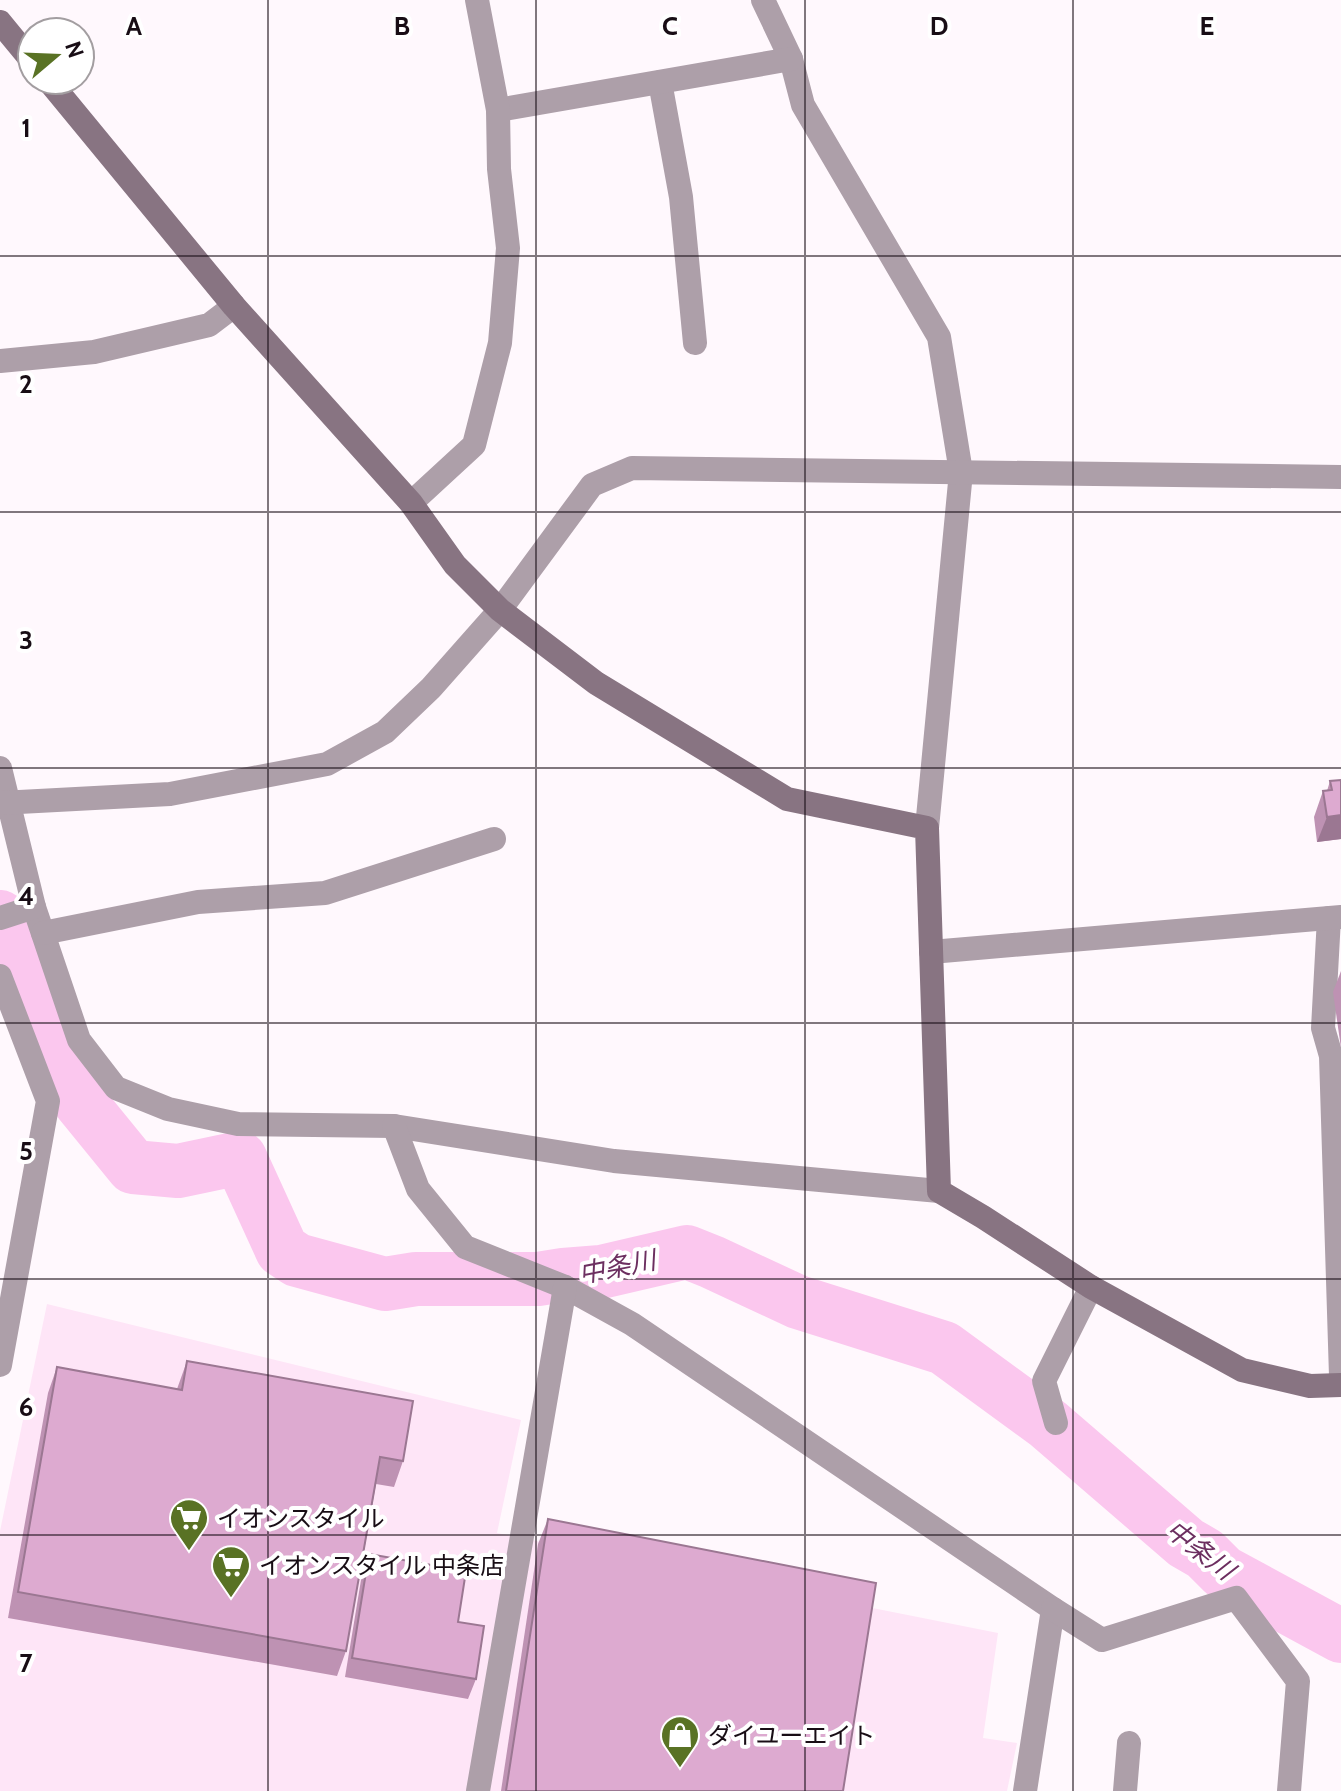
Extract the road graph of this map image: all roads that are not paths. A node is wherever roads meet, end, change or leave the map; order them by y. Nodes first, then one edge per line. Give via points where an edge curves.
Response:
1 (477, 0) edge
2 (763, 0) edge
3 (0, 22) edge
4 (16, 42) edge
5 (791, 59) junction
6 (660, 82) junction
7 (61, 96) edge
8 (498, 110) junction
9 (234, 306) junction
10 (695, 343) dead end
11 (0, 361) edge
12 (961, 472) junction
13 (1341, 477) edge
14 (411, 503) junction
15 (500, 610) junction
16 (0, 768) edge
17 (4, 803) edge
18 (927, 828) junction
19 (494, 839) dead end
20 (34, 907) junction
21 (0, 918) edge
22 (1335, 918) edge
23 (43, 933) junction
24 (931, 952) junction
25 (0, 976) edge
26 (394, 1126) junction
27 (939, 1191) junction
28 (565, 1287) junction
29 (1091, 1287) junction
30 (0, 1365) edge
31 (1341, 1376) edge
32 (1341, 1385) edge
33 (1056, 1423) dead end
34 (1053, 1609) junction
35 (1129, 1743) dead end
36 (478, 1791) edge
37 (1025, 1791) edge
38 (1125, 1791) edge
39 (1289, 1791) edge

1 - 8 street
2 - 5 street
3 - 4 street
5 - 6 street
5 - 12 street via 803,105 939,337
6 - 8 street
6 - 10 street via 681,197
7 - 9 street
8 - 14 street via 508,248 500,343 474,445
9 - 11 street via 209,325 94,352
9 - 14 street
12 - 13 street
12 - 15 street via 632,468 592,485
12 - 18 street
14 - 15 street via 455,565
15 - 17 street via 385,732 327,764 170,794
15 - 18 street via 596,683 787,799
16 - 17 street
17 - 20 street
18 - 24 street
19 - 23 street via 325,893 198,902
20 - 21 street
20 - 23 street
22 - 24 street
22 - 31 street via 1323,1028 1331,1056
23 - 26 street via 79,1040 116,1088 168,1109 238,1124
24 - 27 street
25 - 30 street via 48,1101
26 - 27 street via 614,1161
26 - 28 street via 418,1189 465,1247
27 - 29 street
28 - 34 street via 632,1324
28 - 36 street
29 - 32 street via 1242,1370 1310,1386
29 - 33 street via 1044,1381
34 - 37 street
34 - 39 street via 1102,1640 1236,1598 1298,1681
35 - 38 street

